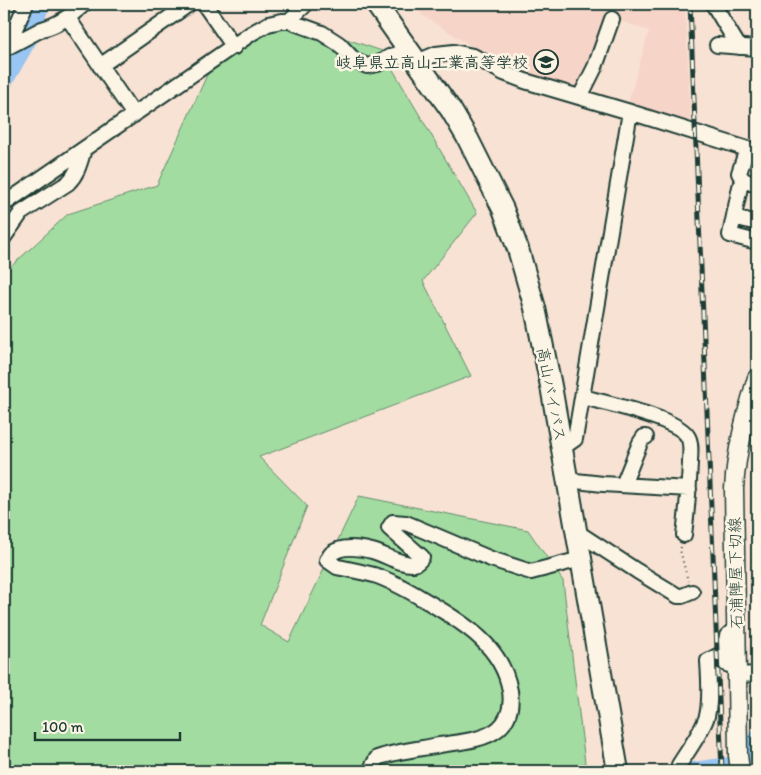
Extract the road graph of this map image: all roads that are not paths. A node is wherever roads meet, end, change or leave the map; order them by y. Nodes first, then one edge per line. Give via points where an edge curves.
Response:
1 (26, 4) edge
2 (84, 4) edge
3 (189, 4) edge
4 (204, 4) edge
5 (306, 4) edge
6 (370, 4) edge
7 (376, 4) edge
8 (713, 4) edge
9 (68, 18) junction
10 (612, 19) dead end
11 (290, 21) junction
12 (716, 45) dead end
13 (10, 46) edge
14 (234, 46) junction
15 (739, 47) junction
16 (757, 48) edge
17 (417, 62) junction
18 (100, 66) junction
19 (580, 97) junction
20 (630, 112) junction
21 (134, 115) junction
22 (84, 149) junction
23 (752, 151) edge
24 (751, 183) edge
25 (4, 204) edge
26 (734, 217) junction
27 (757, 223) edge
28 (4, 238) edge
29 (757, 242) edge
30 (757, 378) edge
31 (583, 397) junction
32 (646, 437) dead end
33 (562, 448) junction
34 (568, 480) junction
35 (623, 485) junction
36 (689, 489) junction
37 (577, 532) junction
38 (684, 536) road end
39 (581, 559) junction
40 (692, 592) road end
41 (736, 628) junction
42 (723, 653) junction
43 (736, 671) junction
44 (757, 672) edge
45 (615, 751) junction
46 (740, 764) edge
47 (678, 770) edge
48 (370, 771) edge
49 (614, 771) edge
50 (620, 771) edge

1 - 13 street
2 - 9 street
3 - 18 street
4 - 14 street
5 - 11 street
6 - 17 highway, 高山バイパス
7 - 17 highway, 高山バイパス
8 - 15 street
9 - 13 street
9 - 18 street
10 - 19 street via 595,68
11 - 14 street via 268,24
11 - 17 street via 322,33 367,66 394,55
12 - 15 street
14 - 21 street
15 - 16 street
17 - 19 street via 436,54 454,52 473,56 525,82
17 - 33 highway, 高山バイパス via 468,139 503,209 535,308
18 - 21 street
19 - 20 street
20 - 23 street
20 - 31 street
21 - 22 street
22 - 25 street
22 - 28 street via 74,178 21,214
23 - 24 street via 739,173 743,180
24 - 26 street via 740,187
26 - 27 street
26 - 29 street via 730,235
30 - 41 main road, 石浦陣屋下切線 via 735,470
31 - 33 street via 575,439
31 - 36 street via 671,422 684,432 690,441
32 - 35 street via 640,443
33 - 34 highway, 高山バイパス
34 - 35 street
34 - 37 highway, 高山バイパス
35 - 36 street
36 - 38 street
37 - 39 highway, 高山バイパス
37 - 40 street via 678,596
39 - 45 highway, 高山バイパス
39 - 48 street via 531,572 406,524 393,522 389,528 422,557 418,562 397,561 352,548 330,554 327,560 331,564 402,587 456,619 479,636 501,663 508,679 510,710 498,728 459,742 377,758
41 - 42 street via 726,636
41 - 43 main road, 石浦陣屋下切線
42 - 43 street via 726,664
42 - 47 street via 708,661 708,714
43 - 44 street
43 - 46 main road, 石浦陣屋下切線
45 - 49 highway
45 - 50 highway

